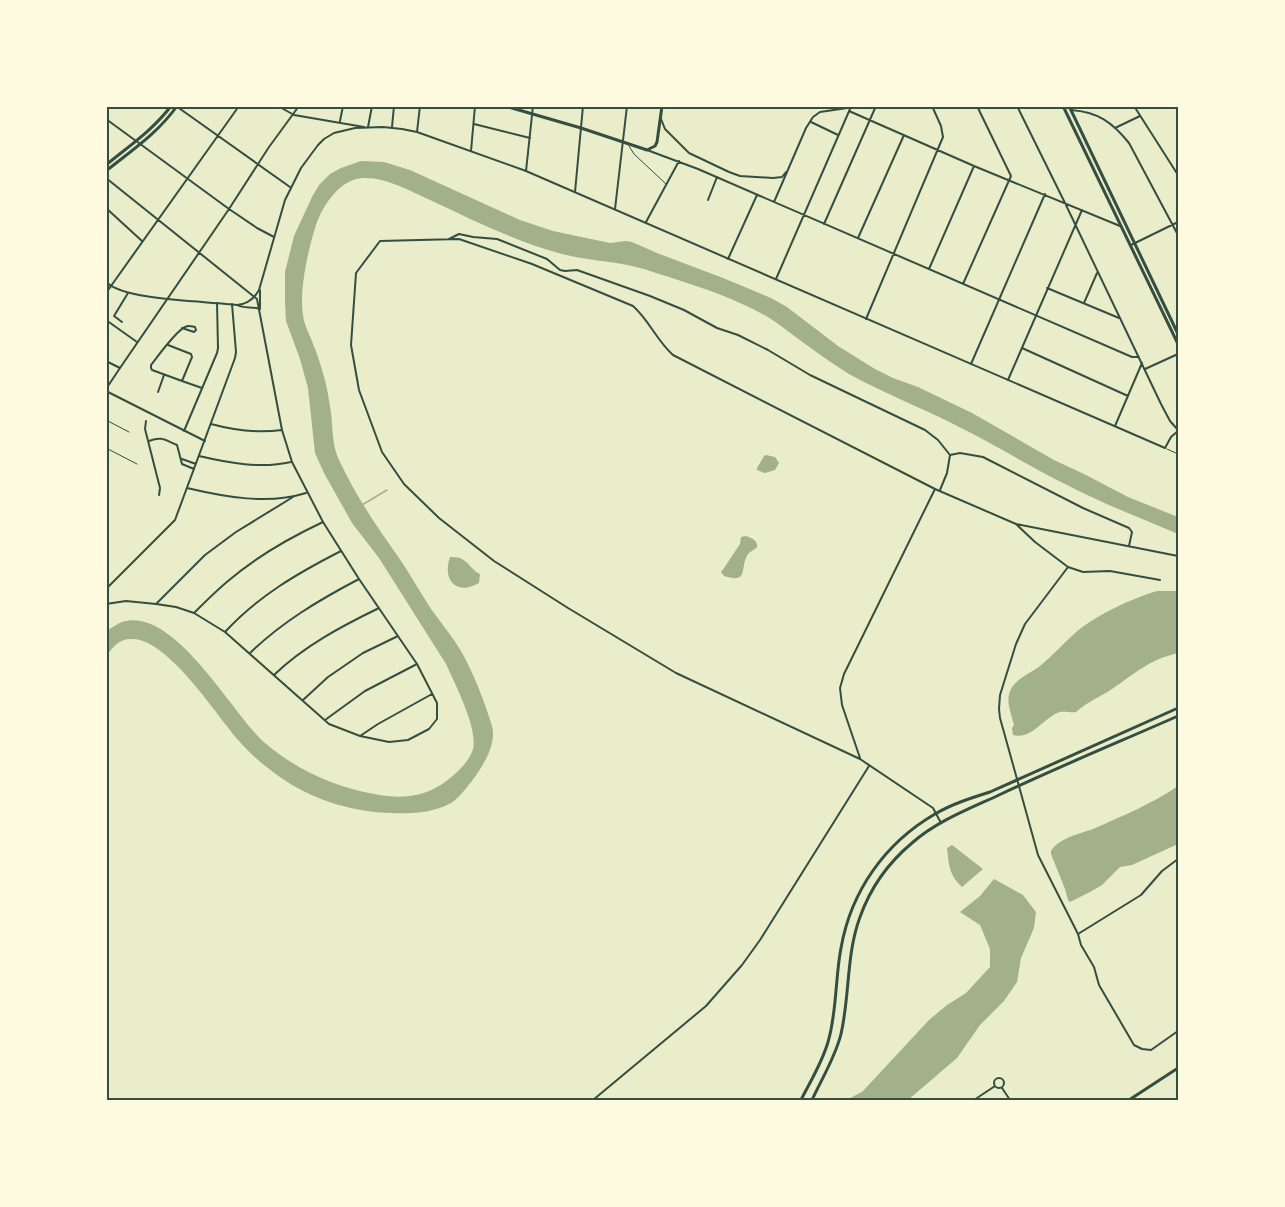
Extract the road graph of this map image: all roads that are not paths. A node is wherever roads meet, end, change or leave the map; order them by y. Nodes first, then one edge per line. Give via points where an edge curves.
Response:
1 (239, 106) edge
2 (278, 106) edge
3 (300, 106) edge
4 (343, 106) edge
5 (372, 106) edge
6 (394, 106) edge
7 (420, 106) edge
8 (475, 106) edge
9 (505, 106) edge
10 (533, 106) edge
11 (583, 106) edge
12 (627, 106) edge
13 (662, 106) edge
14 (861, 106) edge
15 (876, 106) edge
16 (932, 106) edge
17 (977, 106) edge
18 (1017, 106) edge
19 (1134, 106) edge
20 (175, 107) edge
21 (1063, 107) edge
22 (1070, 108) edge
23 (850, 110) junction
24 (294, 115) junction
25 (532, 115) junction
26 (1140, 116) junction
27 (106, 119) edge
28 (661, 119) junction
29 (870, 120) junction
30 (810, 121) junction
31 (340, 123) junction
32 (474, 124) junction
33 (366, 127) junction
34 (392, 127) junction
35 (581, 128) junction
36 (1115, 128) junction
37 (417, 132) junction
38 (838, 135) junction
39 (904, 135) junction
40 (217, 136) junction
41 (530, 138) junction
42 (136, 141) junction
43 (622, 142) junction
44 (140, 144) junction
45 (628, 144) junction
46 (647, 150) junction
47 (938, 150) junction
48 (471, 151) junction
49 (679, 161) junction
50 (106, 165) edge
51 (258, 165) junction
52 (974, 166) junction
53 (106, 171) edge
54 (526, 171) junction
55 (786, 172) junction
56 (1098, 172) junction
57 (1179, 175) edge
58 (717, 177) junction
59 (106, 178) edge
60 (187, 179) junction
61 (1009, 179) junction
62 (666, 185) junction
63 (291, 187) junction
64 (575, 192) junction
65 (1045, 194) junction
66 (757, 195) junction
67 (708, 200) dead end
68 (774, 202) junction
69 (1065, 203) junction
70 (106, 208) edge
71 (229, 209) junction
72 (615, 209) junction
73 (1082, 210) junction
74 (804, 215) junction
75 (158, 220) junction
76 (1179, 222) edge
77 (646, 223) junction
78 (824, 224) junction
79 (1075, 224) junction
80 (1173, 224) junction
81 (1122, 227) junction
82 (1179, 235) edge
83 (274, 237) junction
84 (858, 238) junction
85 (449, 239) junction
86 (142, 242) junction
87 (1133, 244) junction
88 (199, 252) junction
89 (894, 254) junction
90 (729, 259) junction
91 (929, 269) junction
92 (1098, 272) junction
93 (776, 279) junction
94 (106, 282) edge
95 (963, 284) junction
96 (261, 285) junction
97 (111, 286) junction
98 (1047, 288) junction
99 (106, 293) edge
100 (128, 293) junction
101 (1158, 296) junction
102 (255, 297) junction
103 (167, 298) junction
104 (999, 300) junction
105 (217, 303) junction
106 (1084, 303) junction
107 (232, 304) junction
108 (237, 305) junction
109 (260, 309) junction
110 (1036, 316) junction
111 (866, 319) junction
112 (1121, 319) junction
113 (106, 320) edge
114 (122, 322) dead end
115 (182, 328) dead end
116 (1179, 334) edge
117 (138, 342) junction
118 (168, 344) junction
119 (1179, 344) edge
120 (1022, 348) junction
121 (1179, 354) edge
122 (1139, 357) junction
123 (106, 361) edge
124 (1142, 363) junction
125 (971, 364) junction
126 (120, 368) junction
127 (1145, 369) junction
128 (165, 374) junction
129 (1008, 380) junction
130 (182, 381) junction
131 (202, 388) junction
132 (106, 390) edge
133 (158, 392) dead end
134 (1128, 396) junction
135 (106, 420) edge
136 (146, 421) dead end
137 (211, 424) junction
138 (1115, 426) junction
139 (282, 430) junction
140 (1178, 430) edge
141 (184, 431) junction
142 (129, 432) dead end
143 (147, 441) junction
144 (205, 441) junction
145 (106, 448) edge
146 (1166, 448) junction
147 (950, 454) junction
148 (1179, 454) edge
149 (199, 456) junction
150 (180, 458) junction
151 (292, 462) junction
152 (137, 464) dead end
153 (196, 464) junction
154 (194, 468) junction
155 (187, 488) junction
156 (935, 489) junction
157 (940, 491) junction
158 (307, 493) junction
159 (159, 495) dead end
160 (293, 497) junction
161 (322, 522) junction
162 (1016, 524) junction
163 (1129, 546) junction
164 (341, 551) junction
165 (1179, 556) edge
166 (1068, 567) junction
167 (359, 579) junction
168 (1160, 580) dead end
169 (106, 589) edge
170 (106, 604) edge
171 (156, 604) junction
172 (379, 608) junction
173 (194, 613) junction
174 (225, 632) junction
175 (398, 636) junction
176 (250, 653) junction
177 (417, 664) junction
178 (274, 675) junction
179 (432, 694) junction
180 (303, 700) junction
181 (1179, 708) edge
182 (1179, 716) edge
183 (324, 720) junction
184 (360, 736) junction
185 (860, 759) junction
186 (869, 765) junction
187 (1017, 779) junction
188 (1019, 786) junction
189 (936, 813) junction
190 (941, 822) junction
191 (1179, 859) edge
192 (1078, 934) junction
193 (1179, 1031) edge
194 (1179, 1068) edge
195 (808, 1085) junction
196 (995, 1086) junction
197 (1002, 1087) junction
198 (818, 1090) junction
199 (593, 1101) edge
200 (801, 1101) edge
201 (812, 1101) edge
202 (974, 1101) edge
203 (1010, 1101) edge
204 (1129, 1101) edge

1 - 40 street
2 - 24 street
3 - 24 street
4 - 31 street
5 - 33 street
6 - 34 street
7 - 37 street
8 - 32 street
9 - 25 main road
10 - 25 street
11 - 35 street
12 - 43 street
13 - 28 main road
14 - 23 street
15 - 29 street
16 - 47 street via 943,133
17 - 61 street via 1011,176
18 - 69 street
19 - 26 street
20 - 40 street
20 - 42 main road
20 - 44 main road
21 - 56 main road
22 - 36 street via 1096,115
22 - 56 main road
23 - 29 street
23 - 30 street via 820,112
23 - 38 street
24 - 31 street
24 - 51 street
25 - 35 main road
25 - 41 street
26 - 36 street
26 - 57 street
27 - 42 street
28 - 46 main road via 656,144
28 - 55 street via 665,129 688,153 729,172 773,178
29 - 39 street
29 - 78 street
30 - 38 street
30 - 55 street
31 - 33 street
32 - 41 street
32 - 48 street
33 - 34 street
33 - 63 street via 340,131 324,139
34 - 37 street
35 - 43 main road
35 - 64 street
36 - 80 street via 1129,143
37 - 48 street
38 - 74 street
39 - 47 street
39 - 84 street
40 - 51 street
40 - 60 street
41 - 54 street
42 - 44 street
42 - 50 main road
43 - 45 main road
43 - 72 street
44 - 53 main road
44 - 60 street
45 - 46 main road
45 - 62 lane
46 - 49 street
47 - 52 street
47 - 89 street
48 - 54 street
49 - 58 street
49 - 62 street
51 - 63 street
51 - 71 street
52 - 61 street
52 - 91 street
54 - 64 street
55 - 68 street
56 - 81 main road
56 - 87 main road
58 - 66 street
58 - 67 street
59 - 75 street
60 - 71 street
60 - 75 street
61 - 65 street
61 - 95 street
62 - 77 street
63 - 83 street
64 - 72 street
65 - 69 street
65 - 104 street
66 - 68 street
66 - 90 street
68 - 74 street
69 - 73 street
69 - 79 street
70 - 86 street
71 - 83 street
71 - 88 street
72 - 77 street
73 - 79 street
73 - 81 street
74 - 78 street
74 - 93 street
75 - 86 street
75 - 88 street
76 - 80 street
77 - 90 street
78 - 84 street
79 - 92 street
79 - 98 street
80 - 82 street
80 - 87 street
81 - 87 main road
83 - 96 street
84 - 89 street
85 - 147 street via 459,234 497,239 547,259 560,270 597,276 684,310 926,430
85 - 156 street via 532,264 633,306 674,355
85 - 185 street via 380,242 356,273 351,345 359,390 382,452 404,484 439,518 494,561 568,608 676,673
86 - 97 street
87 - 101 main road
88 - 102 street
88 - 103 street
89 - 91 street
89 - 111 street
90 - 93 street
91 - 95 street
92 - 106 street
92 - 112 street
93 - 111 street
94 - 97 street
95 - 104 street
96 - 102 street
96 - 109 street
97 - 99 street
97 - 100 street
98 - 106 street
98 - 110 street
100 - 103 street
100 - 114 street via 114,316
101 - 116 main road
101 - 119 main road
102 - 108 street
102 - 109 street
103 - 105 street
103 - 117 street
104 - 110 street
104 - 125 street
105 - 107 street
105 - 131 street via 218,348
106 - 112 street
107 - 108 street
107 - 137 street via 236,355
108 - 109 street
109 - 139 street
110 - 120 street
110 - 122 street
111 - 125 street
112 - 122 street
113 - 117 street
115 - 118 street
117 - 126 street
118 - 128 street via 151,365 152,370
118 - 130 street via 192,354
120 - 129 street
120 - 134 street
121 - 127 street
122 - 124 street
123 - 126 street
124 - 127 street
124 - 134 street
125 - 129 street
126 - 132 street
127 - 140 street
128 - 130 street
128 - 133 street
129 - 138 street
130 - 131 street
131 - 141 street
132 - 141 street
134 - 138 street
135 - 142 lane
136 - 143 street
137 - 139 street via 243,430
137 - 144 street
138 - 146 street
139 - 151 street
140 - 146 street
141 - 144 street
143 - 150 street via 161,438 177,446
143 - 159 street
144 - 149 street
145 - 152 lane
146 - 148 lane
147 - 157 street
147 - 163 street via 983,458 1129,528
149 - 151 street via 259,465
149 - 153 street
150 - 153 street
150 - 154 street via 182,464
151 - 158 street
153 - 154 street
154 - 155 street
155 - 160 street via 253,499
155 - 169 street via 171,525
156 - 157 street
156 - 185 street via 840,688
157 - 162 street
158 - 160 street
158 - 161 street
160 - 171 street via 210,551
161 - 164 street
161 - 173 street via 268,552 228,581
162 - 163 street
162 - 166 street
163 - 165 street
164 - 167 street
164 - 174 street via 278,586
166 - 168 street
166 - 187 street via 1025,624 1000,695 1000,718
167 - 172 street
167 - 176 street via 285,622
170 - 171 street
171 - 173 street
172 - 175 street
172 - 178 street via 334,632
173 - 174 street
174 - 176 street
175 - 177 street
175 - 180 street via 363,652
176 - 178 street
177 - 179 street
177 - 183 street via 365,691
178 - 180 street
179 - 184 street
179 - 184 street via 438,716 429,729 396,742
180 - 183 street
181 - 187 main road
182 - 188 main road
183 - 184 street
185 - 186 street
186 - 189 street
186 - 199 street via 760,940 730,980 706,1006
187 - 188 street
187 - 189 main road
188 - 190 main road
188 - 192 street via 1038,855
189 - 190 street
189 - 195 main road via 886,852 856,898 840,950 833,1023
190 - 198 main road via 901,853 868,899 850,952 838,1046
191 - 192 street via 1161,871 1141,895
192 - 193 street via 1099,985 1134,1045 1151,1050
194 - 204 main road
195 - 198 main road
195 - 200 main road
196 - 197 street
196 - 197 street via 994,1081 999,1078 1004,1081
196 - 202 street
197 - 203 street
198 - 201 main road

